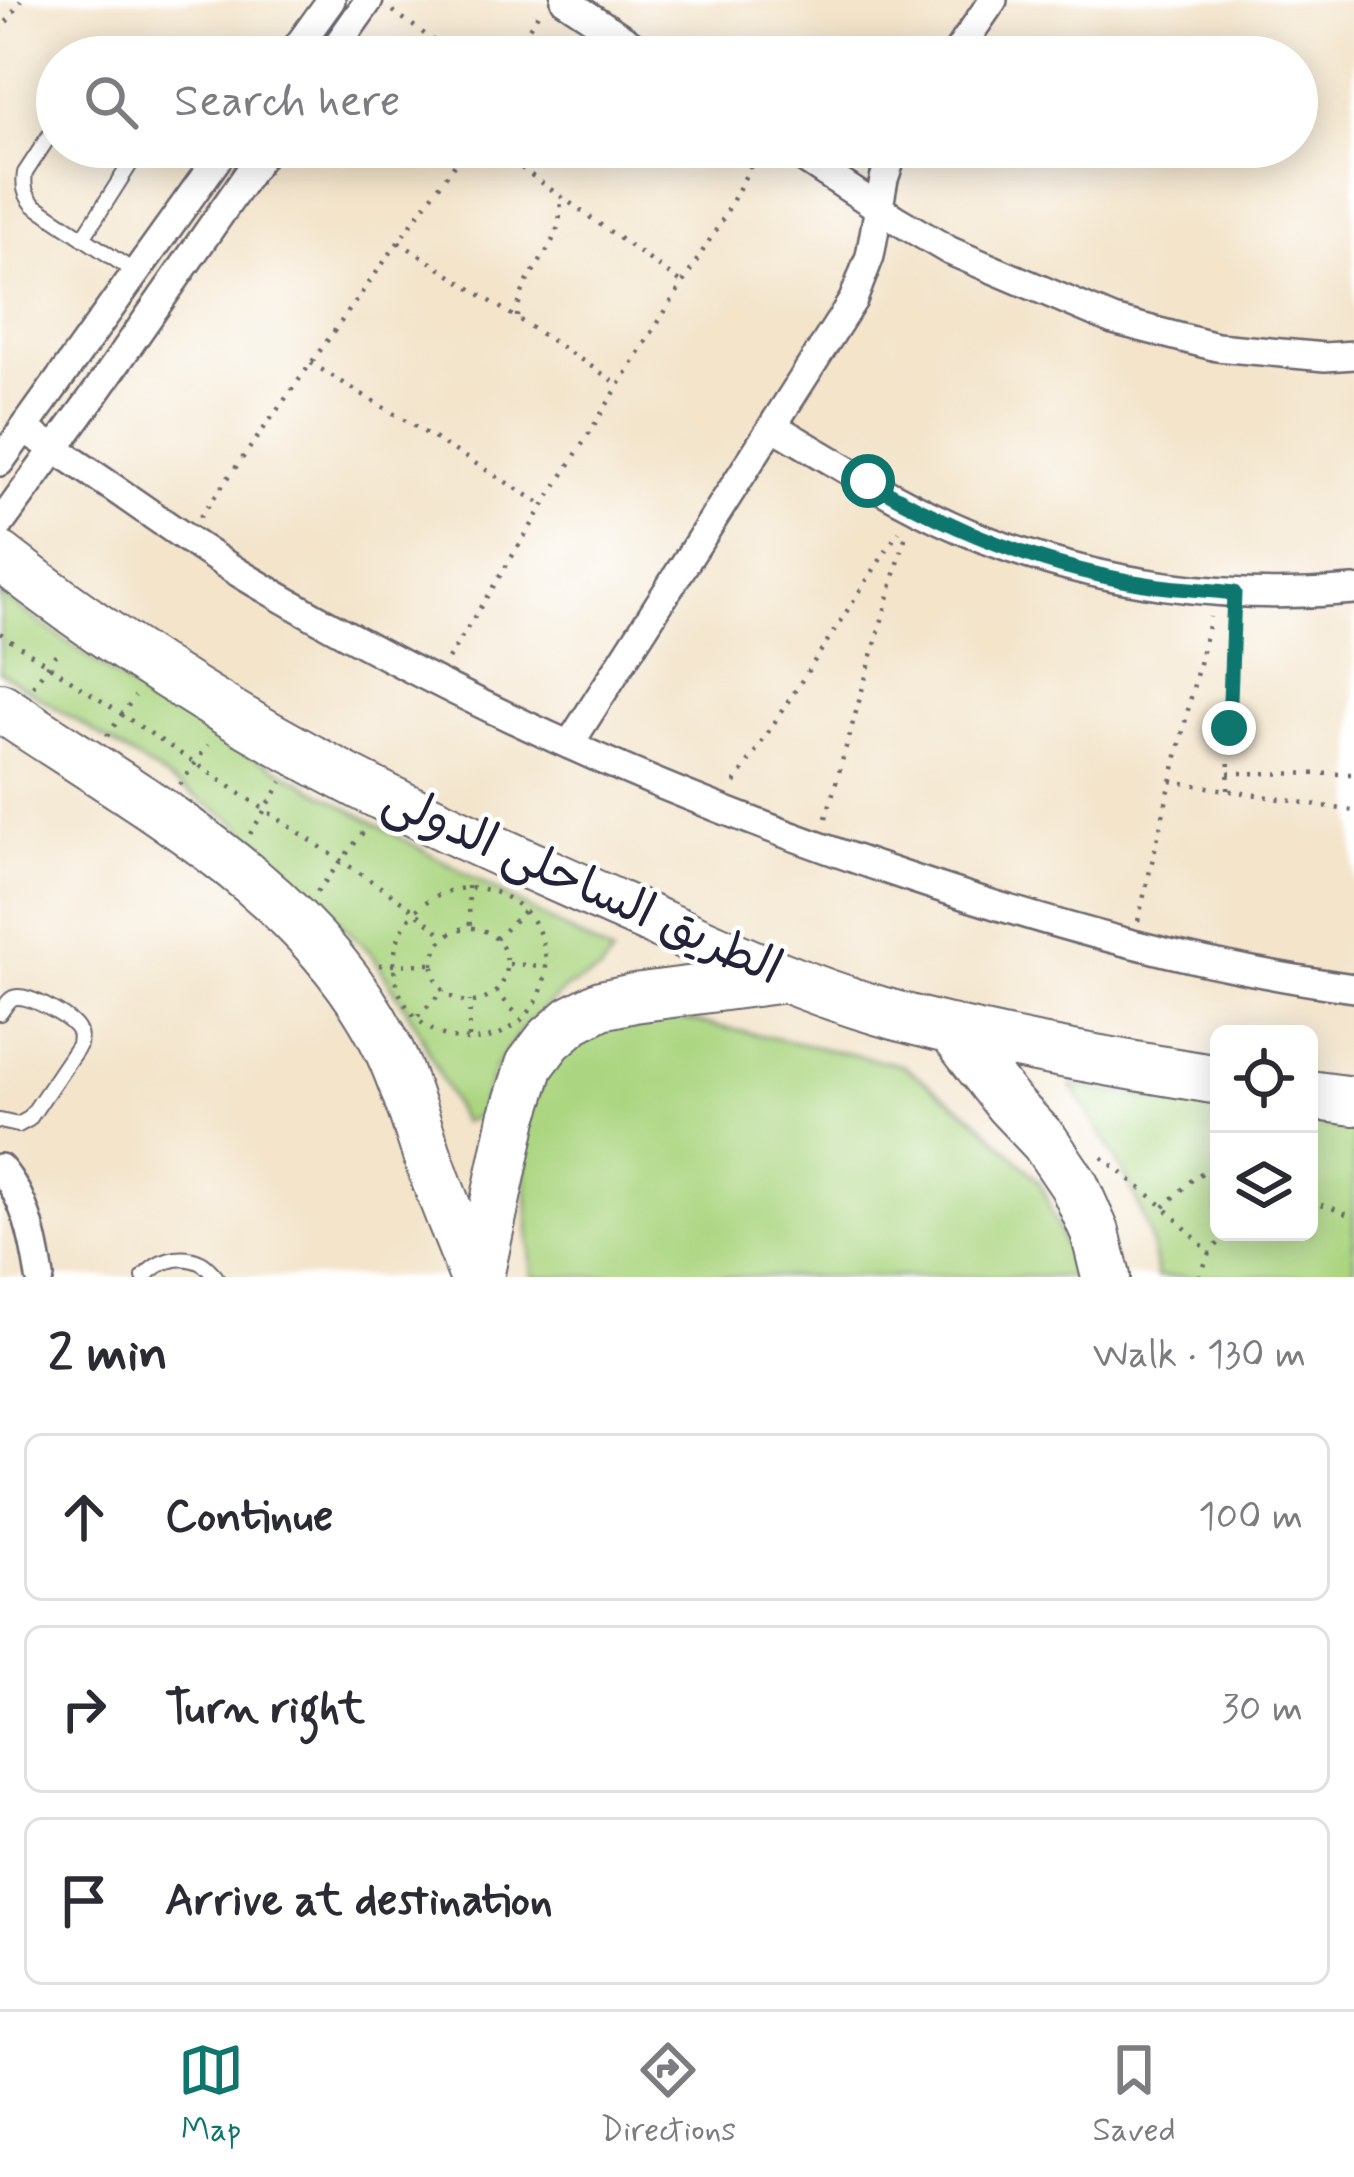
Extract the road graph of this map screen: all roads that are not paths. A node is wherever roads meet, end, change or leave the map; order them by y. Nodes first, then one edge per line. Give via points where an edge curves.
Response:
1 (331, 0) edge
2 (566, 0) edge
3 (993, 0) edge
4 (381, 6) edge
5 (305, 36) edge
6 (350, 36) edge
7 (620, 36) edge
8 (968, 36) edge
9 (36, 156) edge
10 (128, 168) edge
11 (211, 168) edge
12 (252, 168) edge
13 (819, 168) edge
14 (888, 168) edge
15 (879, 208) junction
16 (83, 238) junction
17 (136, 273) junction
18 (1354, 355) edge
19 (773, 425) junction
20 (25, 430) junction
21 (56, 448) junction
22 (0, 462) edge
23 (0, 524) edge
24 (0, 556) edge
25 (1354, 590) edge
26 (6, 711) edge
27 (569, 745) junction
28 (783, 979) junction
29 (1354, 988) edge
30 (0, 1012) edge
31 (951, 1029) junction
32 (1210, 1078) edge
33 (1354, 1101) edge
34 (1318, 1119) edge
35 (0, 1121) edge
36 (0, 1168) edge
37 (40, 1277) edge
38 (144, 1277) edge
39 (216, 1277) edge
40 (476, 1277) edge
41 (1106, 1277) edge

1 - 5 street
2 - 7 street
3 - 8 street
4 - 6 street
9 - 16 lane via 25,191
10 - 16 lane
11 - 17 street
12 - 21 street
13 - 15 street
14 - 15 street
15 - 18 street via 950,251 1113,320 1217,347
15 - 19 street via 853,301
16 - 17 lane
17 - 20 street
19 - 25 street via 914,506 1068,567 1225,592
19 - 27 street
20 - 21 street
20 - 22 street
21 - 23 street
21 - 27 street via 240,573
24 - 28 highway, الطريق الساحلى الدولى via 155,666 300,752 465,837
26 - 40 highway via 231,864 335,965 386,1044
27 - 29 street via 818,846 1004,909
28 - 31 highway, الطريق الساحلى الدولى
28 - 40 highway via 601,1005 549,1040 530,1064 513,1118
30 - 35 lane via 10,999 29,996 80,1036 29,1119
31 - 32 highway, الطريق الساحلى الدولى
31 - 41 highway via 1074,1185
33 - 34 highway
36 - 37 street via 33,1233
38 - 39 lane via 176,1258 201,1262

